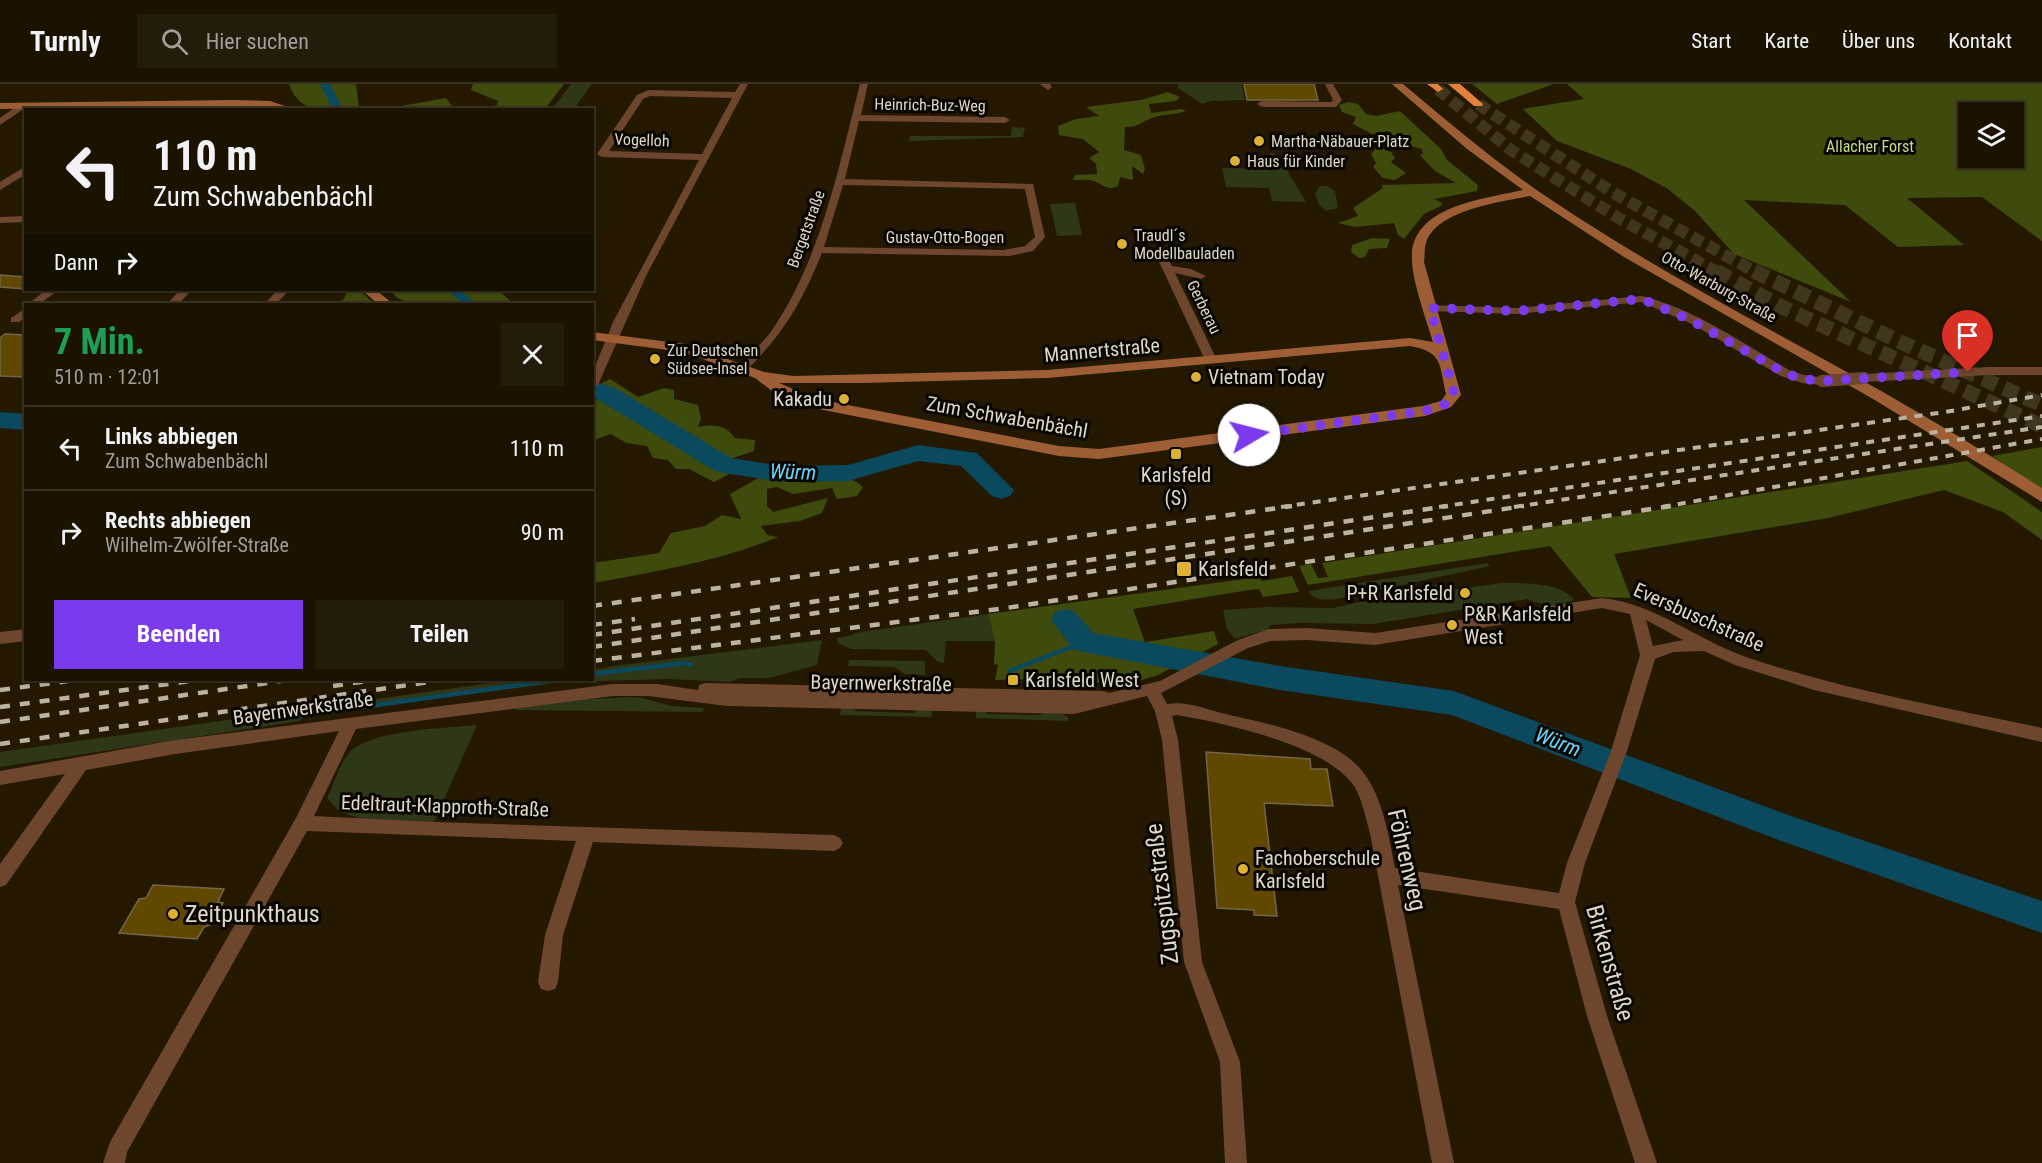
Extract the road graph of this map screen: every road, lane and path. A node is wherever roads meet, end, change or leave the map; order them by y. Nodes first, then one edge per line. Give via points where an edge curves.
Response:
1 (744, 84) edge
2 (864, 84) edge
3 (1329, 84) edge
4 (1397, 84) edge
5 (1453, 84) edge
6 (737, 95) junction
7 (1262, 104) dead end
8 (1478, 104) tunnel mouth
9 (0, 106) edge
10 (23, 106) junction
11 (116, 107) edge
12 (286, 108) edge
13 (855, 118) junction
14 (1005, 120) dead end
15 (0, 122) edge
16 (704, 157) junction
17 (24, 170) edge
18 (839, 182) junction
19 (0, 187) edge
20 (1530, 192) junction
21 (24, 219) edge
22 (0, 220) edge
23 (817, 250) junction
24 (1160, 253) dead end
25 (1168, 269) junction
26 (1201, 276) dead end
27 (51, 291) edge
28 (185, 291) edge
29 (282, 291) edge
30 (369, 291) edge
31 (34, 303) edge
32 (173, 303) edge
33 (271, 303) edge
34 (386, 303) edge
35 (1430, 308) junction
36 (24, 313) edge
37 (15, 320) dead end
38 (594, 336) edge
39 (613, 338) junction
40 (1410, 342) junction
41 (1444, 355) junction
42 (1211, 360) junction
43 (742, 368) junction
44 (2042, 371) edge
45 (760, 375) junction
46 (594, 382) edge
47 (2042, 496) edge
48 (1636, 610) junction
49 (24, 635) edge
50 (0, 638) edge
51 (1709, 647) junction
52 (1225, 654) joint
53 (1648, 655) junction
54 (1151, 689) junction
55 (1163, 711) junction
56 (351, 723) junction
57 (2042, 735) edge
58 (80, 765) junction
59 (0, 778) edge
60 (302, 823) junction
61 (587, 834) junction
62 (834, 843) dead end
63 (1388, 875) junction
64 (0, 879) edge
65 (1566, 903) junction
66 (548, 982) dead end
67 (114, 1163) edge
68 (1236, 1163) edge
69 (1443, 1163) edge
70 (1646, 1163) edge

1 - 6 street
2 - 13 street, Bergetstraße
3 - 7 street via 1338,100 1333,105
4 - 20 street, Otto-Warburg-Straße via 1461,140
5 - 8 highway
6 - 16 street
6 - 16 street, Vogelloh via 649,93 640,97 602,154
9 - 10 street
10 - 11 street
10 - 15 street
11 - 12 street via 244,103
13 - 14 street, Heinrich-Buz-Weg
13 - 18 street, Bergetstraße
16 - 39 street
17 - 19 street
18 - 23 street, Bergetstraße
18 - 23 street, Gustav-Otto-Bogen via 1029,186 1040,237 1033,247 1022,252
20 - 35 street, Zum Schwabenbächl via 1455,212 1424,230 1416,254
20 - 47 street, Otto-Warburg-Straße via 1609,244 1943,433
21 - 22 street
23 - 43 street, Bergetstraße via 781,324
24 - 25 street, Gerberau
25 - 26 street, Gerberau
25 - 42 street, Gerberau
27 - 31 street
28 - 32 street
29 - 33 street
30 - 34 street
35 - 40 street, Zum Schwabenbächl via 1428,331
35 - 41 street, Zum Schwabenbächl
35 - 44 street, bridge via 1517,311 1642,299 1802,379
36 - 37 street
38 - 39 street, Zum Schwabenbächl
39 - 43 street, Zum Schwabenbächl via 678,347
39 - 46 street
40 - 41 street, Mannertstraße via 1432,346
40 - 42 street, Mannertstraße
41 - 45 street, Zum Schwabenbächl via 1454,395 1433,410 1099,454 1059,451 813,403 777,388
42 - 45 street, Mannertstraße via 1047,374 793,380
43 - 45 street, Zum Schwabenbächl
48 - 51 street, Eversbuschstraße
48 - 52 street, Eversbuschstraße via 1602,603 1375,639 1277,634 1250,640
48 - 53 street
49 - 50 street
51 - 53 street via 1663,647
51 - 57 street, Eversbuschstraße via 1814,683
52 - 54 street, Bayernwerkstraße
53 - 65 street, Birkenstraße via 1609,780 1581,848
54 - 55 street, Zugspitzstraße
54 - 56 street, Bayernwerkstraße via 1065,708 727,700 614,690
55 - 63 street, Föhrenweg via 1189,711 1311,744 1338,759 1357,778 1370,805
55 - 68 street, Zugspitzstraße via 1170,740 1193,962 1230,1062
56 - 58 street, Bayernwerkstraße via 175,747
56 - 60 street
58 - 59 street, Bayernwerkstraße
58 - 64 street
60 - 61 street, Edeltraut-Klapproth-Straße
60 - 67 street via 117,1149
61 - 62 street, Edeltraut-Klapproth-Straße
61 - 66 street via 554,935
63 - 65 street
63 - 69 street, Föhrenweg
65 - 70 street, Birkenstraße via 1597,1016

